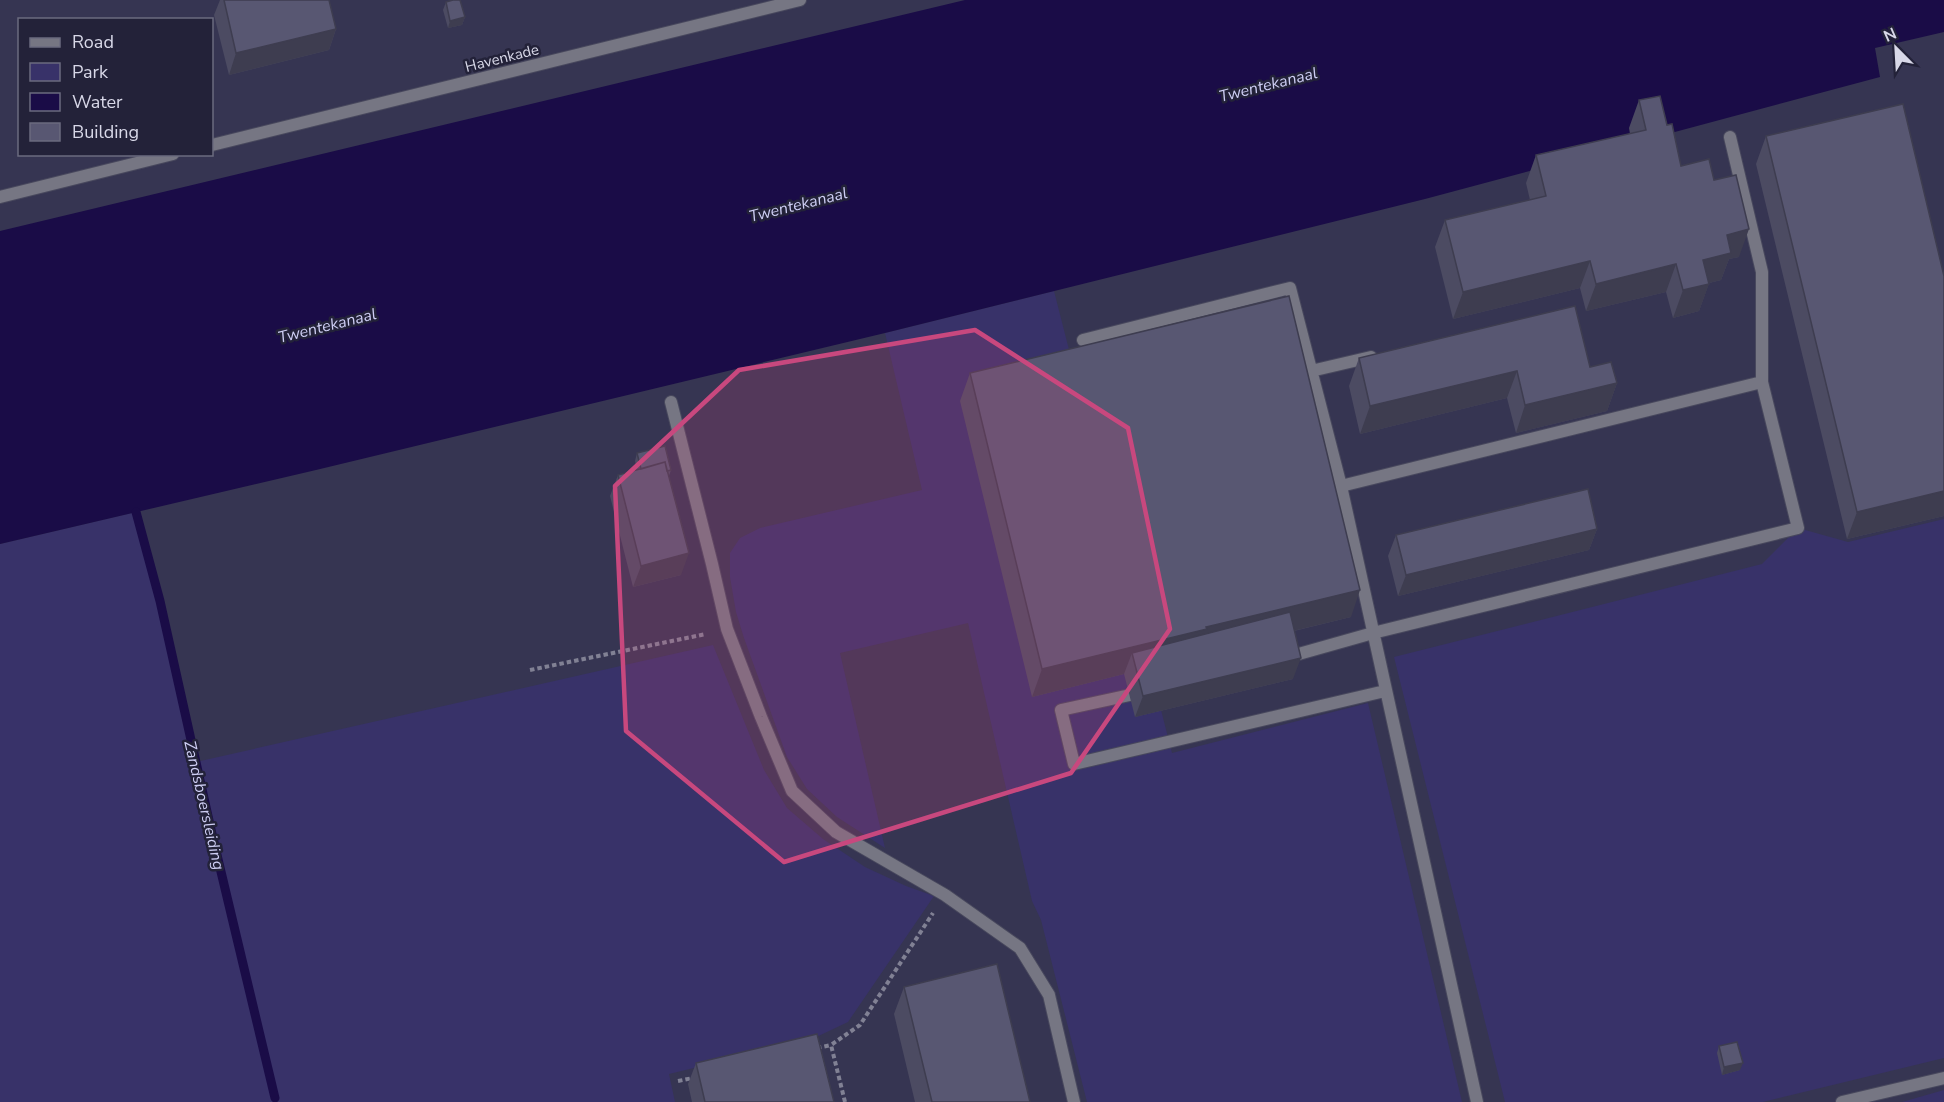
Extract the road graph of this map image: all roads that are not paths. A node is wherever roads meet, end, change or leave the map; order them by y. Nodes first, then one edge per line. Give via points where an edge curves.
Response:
1 (800, 0) edge
2 (1730, 137) dead end
3 (213, 145) edge
4 (165, 156) edge
5 (0, 197) edge
6 (1083, 340) dead end
7 (1380, 355) edge
8 (1311, 371) junction
9 (1762, 382) junction
10 (671, 402) dead end
11 (1341, 486) junction
12 (1373, 633) junction
13 (1288, 657) edge
14 (1385, 691) junction
15 (1130, 695) dead end
16 (1944, 1078) edge
17 (1074, 1102) edge
18 (1477, 1102) edge
19 (1842, 1102) edge

1 - 3 street, Havenkade
2 - 9 street via 1762,272
4 - 5 street
6 - 8 street via 1290,288
7 - 8 street
8 - 11 street
9 - 11 street
9 - 12 street via 1798,528
10 - 17 street via 727,629 792,791 836,832 945,895 1020,948 1049,995
11 - 12 street
12 - 13 street
12 - 14 street
14 - 15 street via 1074,764 1061,710
14 - 18 street
16 - 19 street

